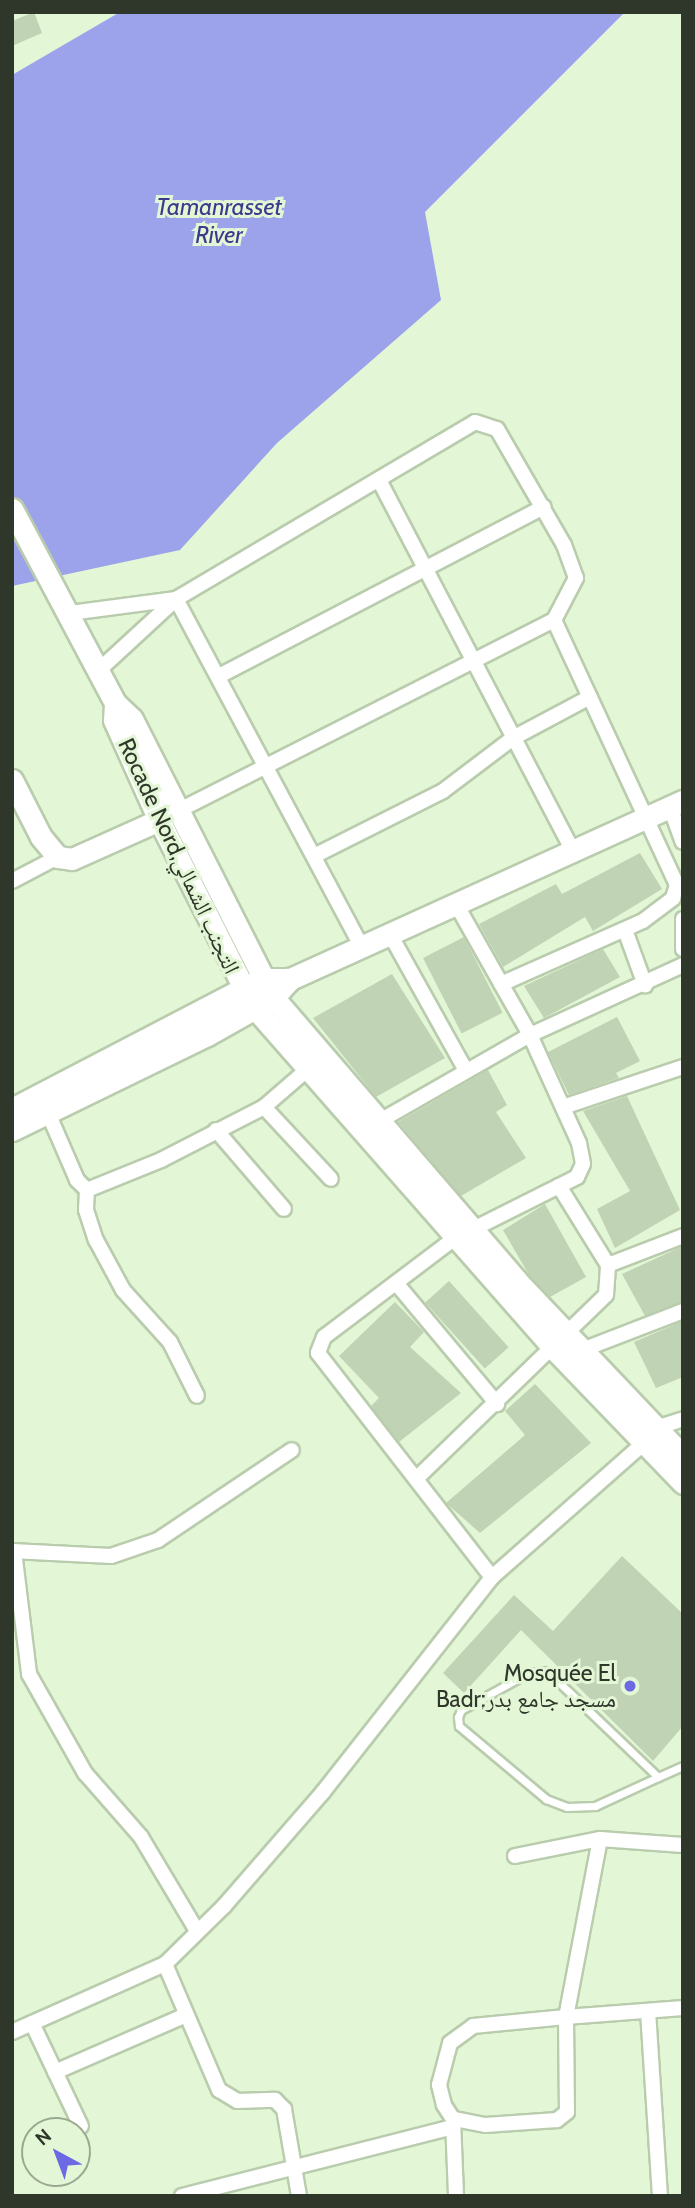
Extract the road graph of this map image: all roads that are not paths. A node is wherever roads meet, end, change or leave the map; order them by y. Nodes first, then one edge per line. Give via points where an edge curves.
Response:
1 (379, 480) junction
2 (544, 508) junction
3 (12, 509) edge
4 (428, 569) junction
5 (176, 599) junction
6 (70, 612) junction
7 (554, 620) junction
8 (474, 657) junction
9 (99, 670) junction
10 (219, 676) junction
11 (590, 697) junction
12 (115, 704) junction
13 (513, 738) junction
14 (265, 764) junction
15 (12, 780) edge
16 (676, 804) edge
17 (180, 810) junction
18 (646, 819) junction
19 (159, 820) junction
20 (683, 842) edge
21 (573, 851) junction
22 (314, 856) junction
23 (58, 857) junction
24 (12, 881) edge
25 (456, 904) junction
26 (683, 919) edge
27 (625, 930) junction
28 (391, 936) junction
29 (683, 948) edge
30 (363, 950) junction
31 (683, 965) edge
32 (501, 984) junction
33 (645, 985) junction
34 (264, 990) junction
35 (530, 1035) junction
36 (683, 1067) edge
37 (309, 1068) junction
38 (465, 1069) junction
39 (44, 1103) junction
40 (264, 1107) junction
41 (563, 1107) junction
42 (12, 1110) edge
43 (378, 1122) junction
44 (12, 1129) edge
45 (216, 1130) junction
46 (331, 1179) dead end
47 (559, 1186) junction
48 (86, 1190) junction
49 (284, 1209) dead end
50 (462, 1233) junction
51 (683, 1236) edge
52 (608, 1265) junction
53 (396, 1283) junction
54 (683, 1311) edge
55 (561, 1342) junction
56 (582, 1350) junction
57 (197, 1396) dead end
58 (496, 1404) junction
59 (622, 1405) junction
60 (683, 1419) edge
61 (650, 1436) junction
62 (292, 1450) dead end
63 (683, 1456) edge
64 (416, 1479) junction
65 (683, 1483) edge
66 (13, 1551) edge
67 (492, 1577) junction
68 (683, 1766) edge
69 (659, 1777) junction
70 (600, 1839) junction
71 (683, 1845) edge
72 (515, 1856) dead end
73 (197, 1931) junction
74 (165, 1964) junction
75 (683, 2008) edge
76 (648, 2011) junction
77 (187, 2015) junction
78 (566, 2017) junction
79 (32, 2023) junction
80 (12, 2032) edge
81 (55, 2071) junction
82 (77, 2117) edge
83 (453, 2123) junction
84 (297, 2169) junction
85 (182, 2196) edge
86 (299, 2196) edge
87 (456, 2196) edge
88 (660, 2196) edge

1 - 2 street via 475,422 487,423 497,429
1 - 4 street
1 - 5 street
2 - 4 street
2 - 7 street via 576,578
3 - 6 main road, Rocade Nord,التجنب الشمالي
4 - 8 street
4 - 10 street
5 - 6 street
5 - 9 street
5 - 10 street
6 - 9 main road, Rocade Nord,التجنب الشمالي
7 - 8 street
7 - 11 street
8 - 13 street
8 - 14 street
9 - 12 main road, Rocade Nord,التجنب الشمالي
10 - 14 street
11 - 13 street
11 - 18 street
12 - 17 main road, Rocade Nord,التجنب الشمالي via 132,719
12 - 19 main road, Rocade Nord,التجنب الشمالي via 114,720
13 - 21 street
13 - 22 street via 443,791
14 - 17 street
14 - 22 street
15 - 23 main road via 41,837
16 - 18 main road
16 - 20 street
17 - 19 street
17 - 34 main road, Rocade Nord,التجنب الشمالي
18 - 21 main road
18 - 27 street via 677,885 673,898
19 - 23 main road via 72,859
19 - 34 main road, Rocade Nord,التجنب الشمالي
21 - 25 main road
22 - 30 street
23 - 24 street
25 - 28 main road
25 - 32 street
26 - 29 street
27 - 32 street
27 - 33 street
28 - 30 main road
28 - 38 street
30 - 34 main road
31 - 33 street
32 - 35 street
33 - 35 street
34 - 37 main road
34 - 39 main road
34 - 43 main road
35 - 38 street
35 - 41 street
36 - 41 street
37 - 40 street
37 - 50 main road
38 - 43 street
39 - 42 main road
39 - 44 main road
39 - 48 street via 77,1180
40 - 45 street
40 - 46 street
41 - 47 street via 583,1164 576,1177
43 - 50 main road
45 - 48 street via 161,1160
45 - 49 street
47 - 50 street
47 - 52 street
48 - 57 street via 86,1210 96,1240 122,1290 170,1342
50 - 53 street
50 - 55 main road
51 - 52 street
52 - 55 street via 606,1295
53 - 58 street
53 - 64 street via 317,1343 318,1353
54 - 56 street
55 - 56 main road
55 - 58 street
55 - 59 main road
56 - 59 main road
58 - 64 street
59 - 61 main road
60 - 61 street
61 - 63 main road
61 - 65 main road
61 - 67 street
62 - 66 street via 158,1539 111,1556
64 - 67 street
66 - 73 street via 29,1674 85,1773 141,1837
67 - 73 street via 323,1792
68 - 69 lane
69 - 69 lane via 547,1671 528,1673 461,1710 458,1717 459,1726 546,1799 567,1807 595,1806
70 - 71 street
70 - 72 street
70 - 78 street
73 - 74 street
74 - 77 street
74 - 79 street
75 - 76 street
76 - 78 street
76 - 88 street
77 - 81 street
77 - 84 street via 219,2090 237,2101 275,2100 284,2109
78 - 83 street via 473,2026 457,2035 439,2085
78 - 83 street via 570,2102 563,2117 485,2125
79 - 80 street
79 - 81 street
81 - 82 street
83 - 84 street
83 - 87 street
84 - 85 street
84 - 86 street

